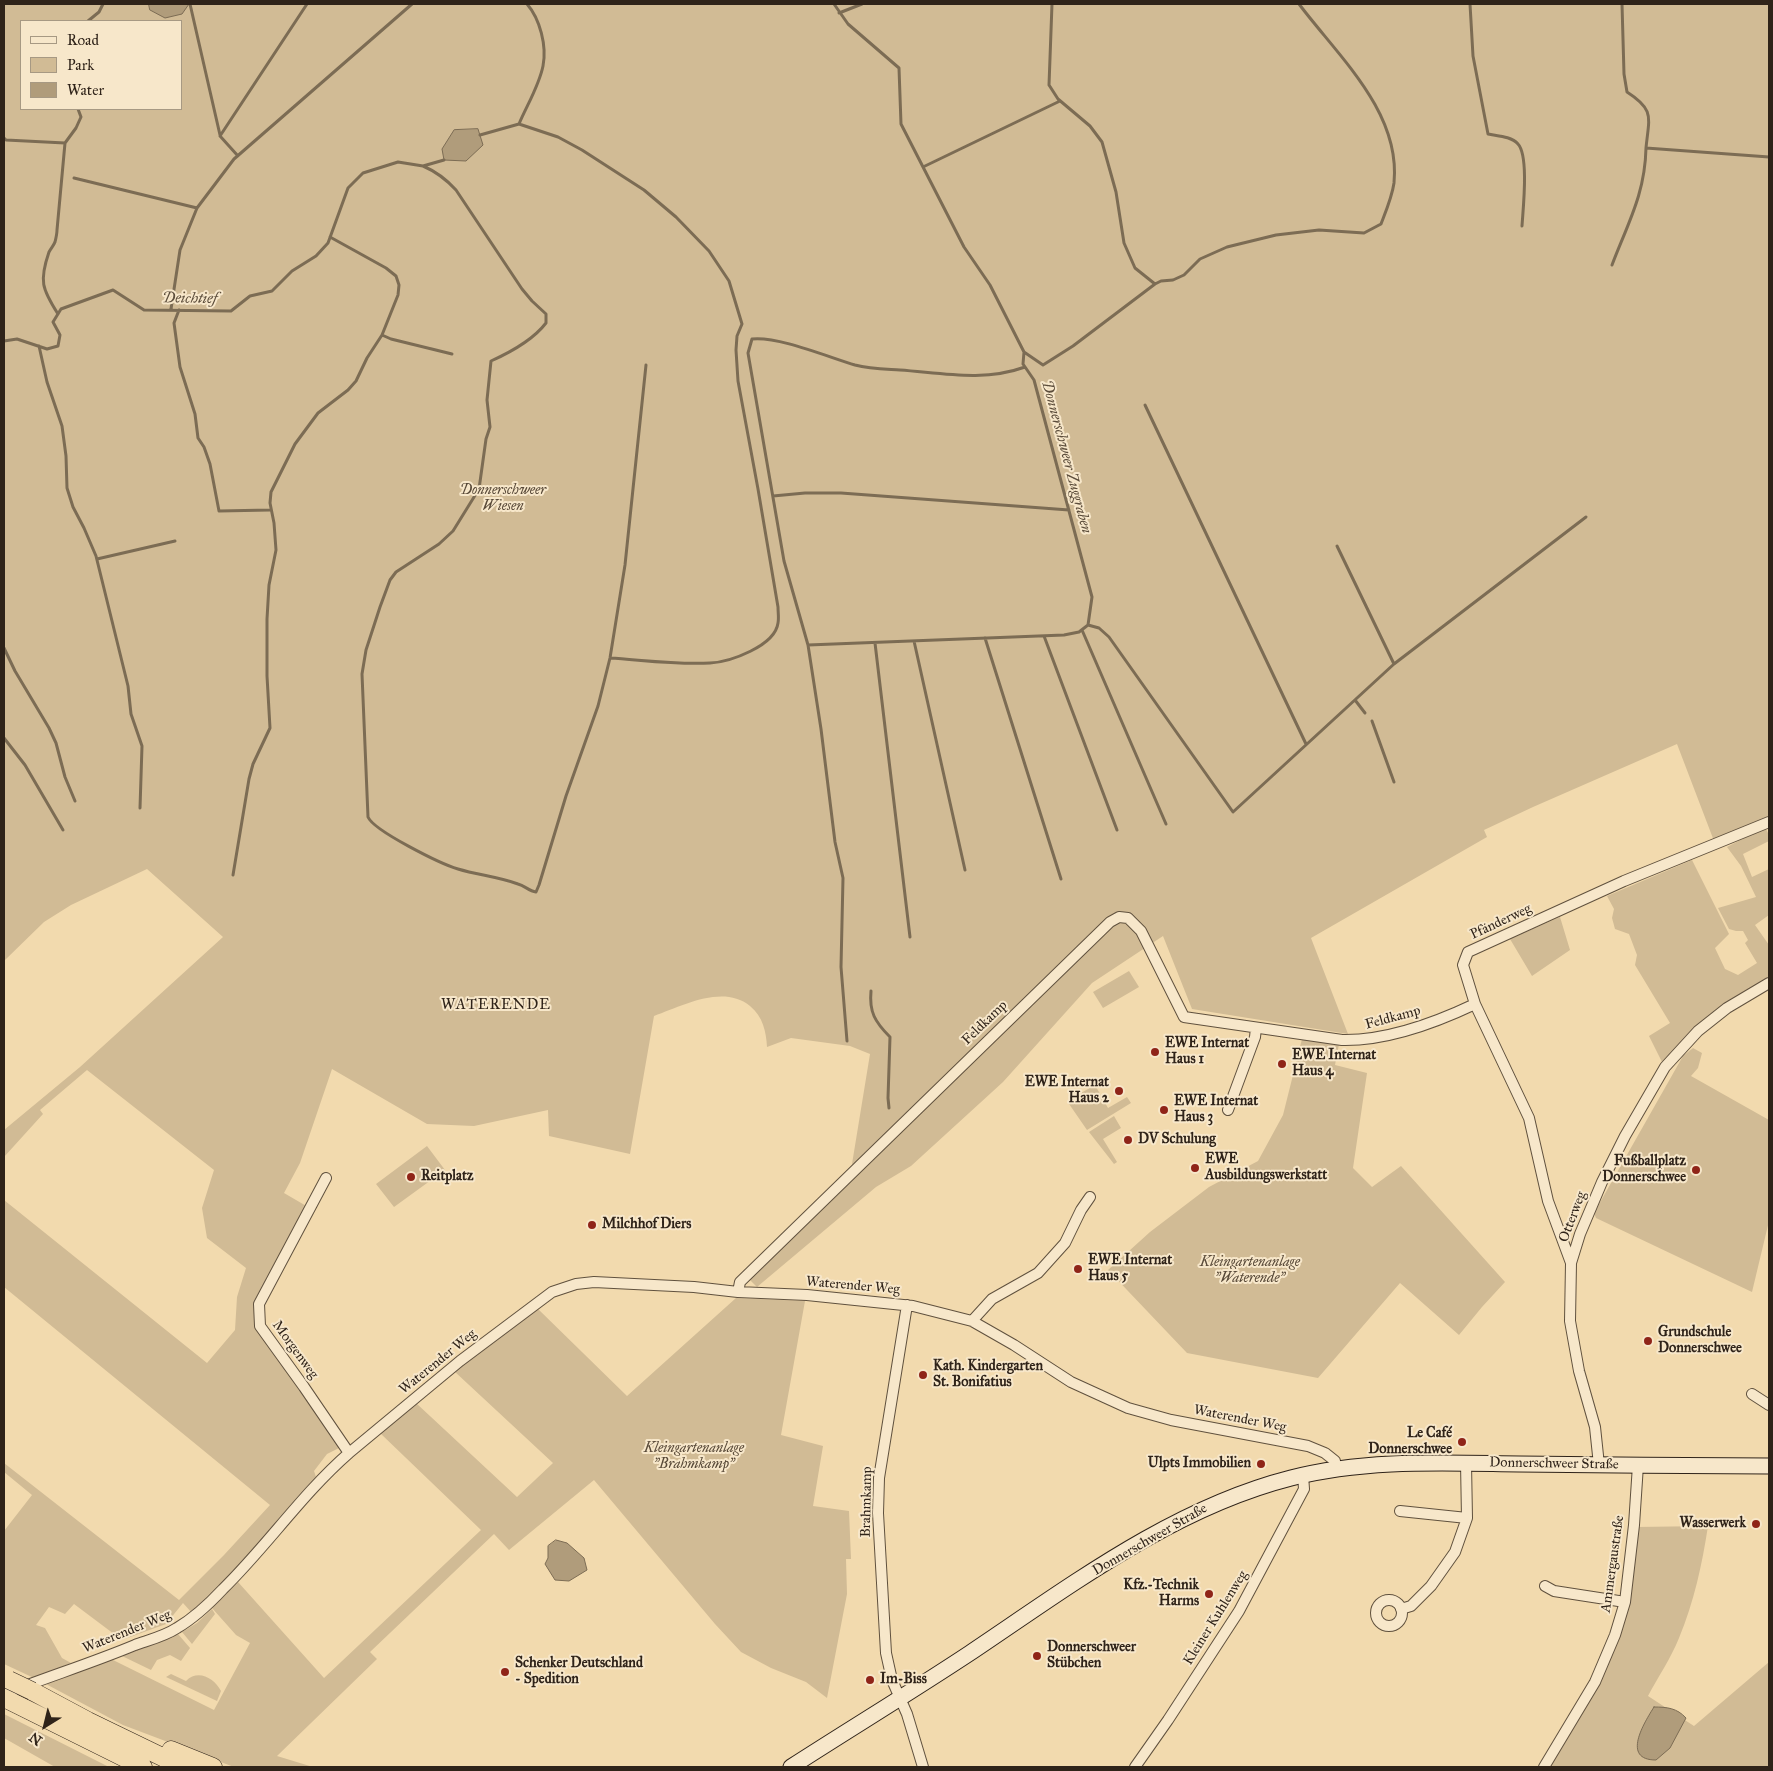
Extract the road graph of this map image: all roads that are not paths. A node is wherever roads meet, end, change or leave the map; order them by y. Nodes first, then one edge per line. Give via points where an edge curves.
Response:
1 (1769, 822) edge
2 (1769, 983) edge
3 (1475, 1004) junction
4 (1256, 1028) junction
5 (1228, 1110) dead end
6 (326, 1178) dead end
7 (1090, 1197) dead end
8 (1571, 1263) junction
9 (738, 1292) junction
10 (907, 1305) junction
11 (972, 1321) junction
12 (1752, 1394) dead end
13 (1769, 1405) edge
14 (349, 1453) junction
15 (1466, 1463) junction
16 (1599, 1465) junction
17 (1638, 1465) junction
18 (1769, 1466) edge
19 (1336, 1469) junction
20 (1303, 1475) junction
21 (1400, 1511) dead end
22 (1466, 1518) junction
23 (1545, 1586) dead end
24 (1625, 1602) junction
25 (1401, 1609) dead end
26 (6, 1690) edge
27 (901, 1699) junction
28 (85, 1729) junction
29 (127, 1767) edge
30 (144, 1767) edge
31 (183, 1767) edge
32 (213, 1767) edge
33 (790, 1767) edge
34 (923, 1767) edge
35 (1135, 1767) edge
36 (1544, 1767) edge

1 - 3 street, Pfänderweg via 1624,881 1468,952 1463,965
2 - 8 street, Otterweg via 1727,1008 1698,1031 1665,1067 1602,1182
3 - 4 street, Feldkamp via 1409,1029 1364,1040
3 - 8 street, Pfänderweg via 1529,1118 1548,1201
4 - 5 street
4 - 9 street, Feldkamp via 1184,1017 1134,922 1120,917 1110,922 740,1282
6 - 14 street, Morgenweg via 270,1279 259,1304 260,1326
7 - 11 street via 1064,1243 1038,1273 992,1299
8 - 16 street, Otterweg via 1570,1321 1579,1371 1595,1427
9 - 10 street, Waterender Weg
9 - 14 street, Waterender Weg via 594,1282 552,1292 460,1361
10 - 11 street, Waterender Weg
10 - 27 street, Brahmkamp via 879,1478 878,1514 886,1653 892,1680
11 - 19 street, Waterender Weg via 1071,1382 1128,1408 1171,1420 1308,1446 1335,1461
12 - 13 street
14 - 26 street, Waterender Weg via 298,1504 248,1565 176,1629 114,1654
15 - 16 main road, Donnerschweer Straße
15 - 19 main road, Donnerschweer Straße via 1400,1463
15 - 22 street
16 - 17 main road, Donnerschweer Straße
17 - 18 main road, Donnerschweer Straße
17 - 24 street, Ammergaustraße
19 - 20 main road, Donnerschweer Straße
20 - 27 main road, Donnerschweer Straße via 1244,1492 1175,1522 1100,1567
20 - 35 street, Kleiner Kuhlenweg via 1304,1489 1239,1611
21 - 22 street
22 - 25 street via 1455,1552 1432,1586 1412,1606
23 - 24 street via 1554,1591
24 - 36 street, Ammergaustraße via 1602,1667
26 - 28 highway
26 - 28 highway, bridge via 32,1691
27 - 33 main road, Donnerschweer Straße
27 - 34 street, Brahmkamp
28 - 29 highway
28 - 30 highway
28 - 31 highway
28 - 32 highway via 134,1734

